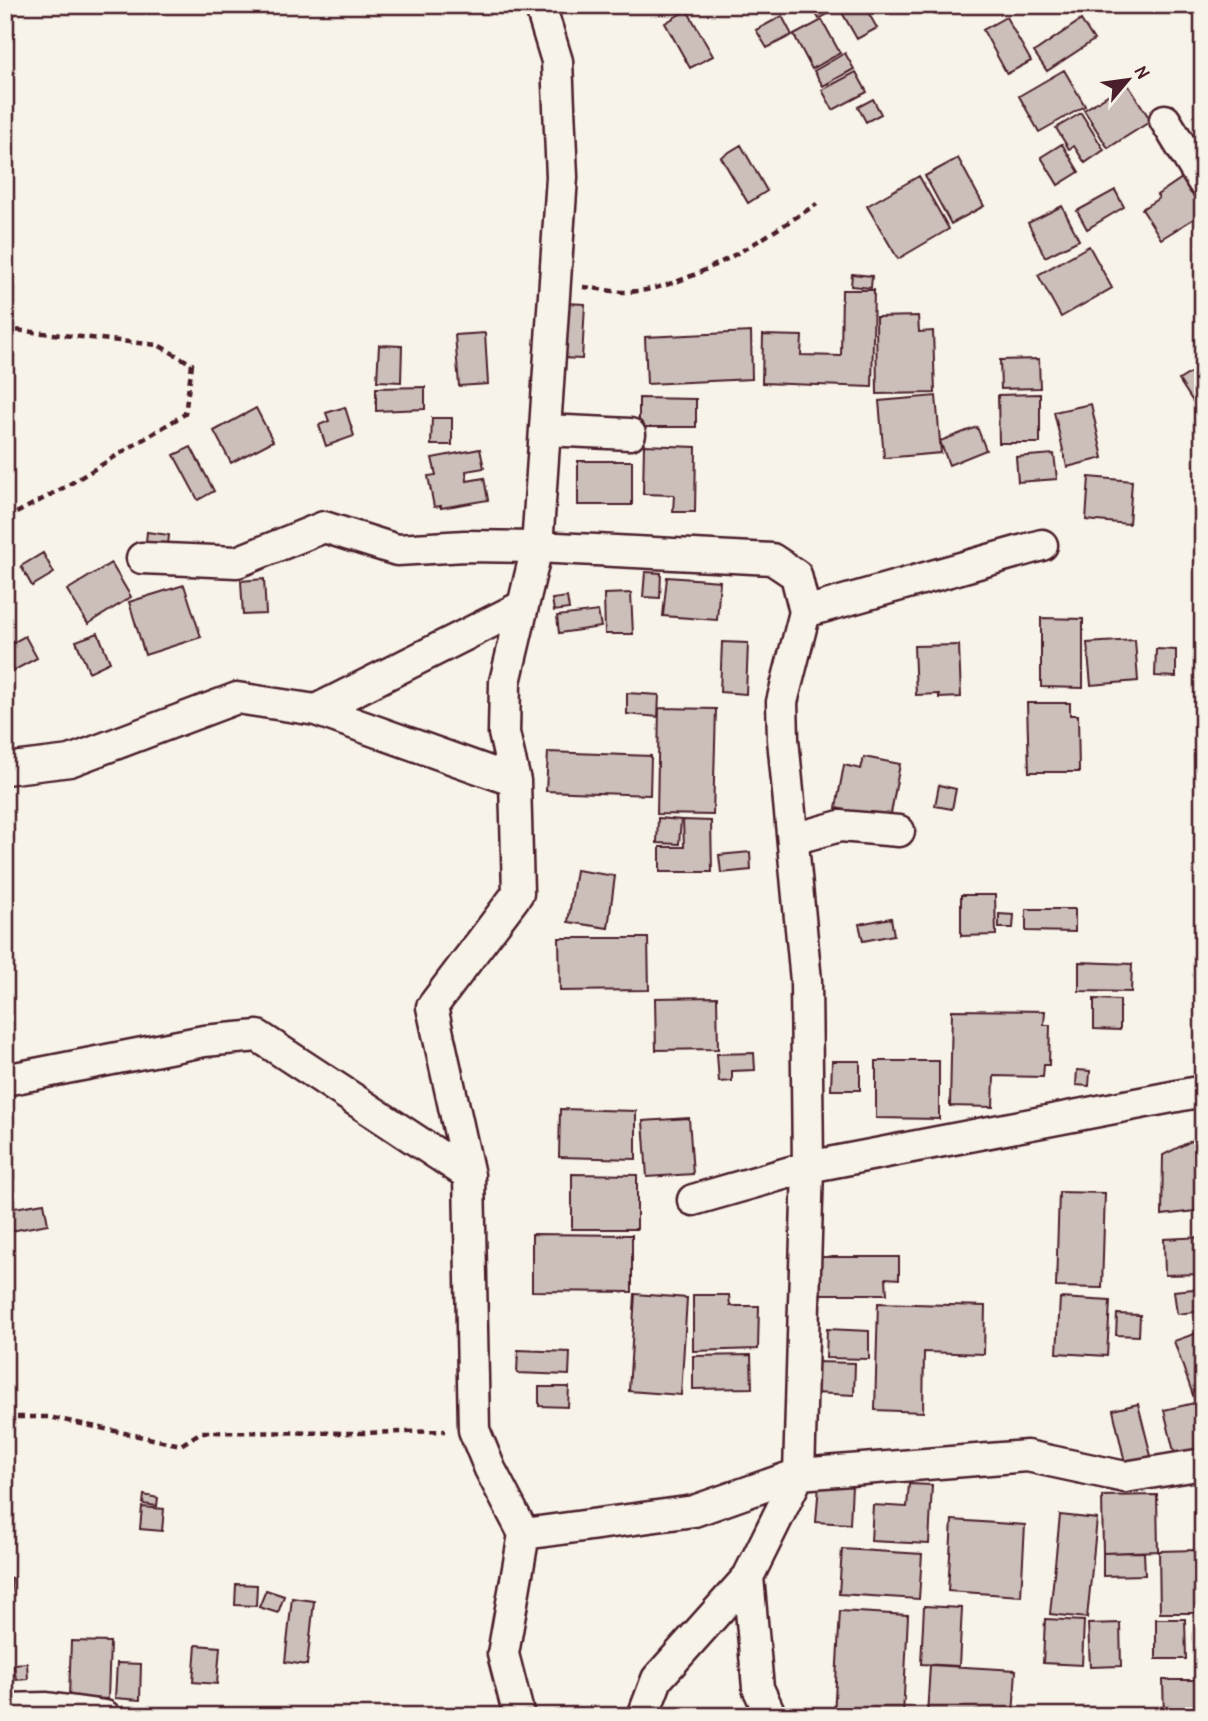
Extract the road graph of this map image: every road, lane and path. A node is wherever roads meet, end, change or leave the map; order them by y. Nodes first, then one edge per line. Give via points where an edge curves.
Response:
1 (540, 5) edge
2 (1165, 120) dead end
3 (1203, 182) edge
4 (817, 204) dead end
5 (555, 290) junction
6 (5, 329) edge
7 (545, 430) junction
8 (629, 434) dead end
9 (5, 519) edge
10 (1042, 545) dead end
11 (537, 547) junction
12 (142, 558) dead end
13 (523, 606) junction
14 (805, 612) junction
15 (316, 710) junction
16 (5, 769) edge
17 (516, 781) junction
18 (899, 831) dead end
19 (793, 839) junction
20 (5, 1080) edge
21 (1203, 1091) edge
22 (808, 1167) junction
23 (469, 1175) junction
24 (693, 1200) dead end
25 (5, 1417) edge
26 (474, 1430) junction
27 (1203, 1464) edge
28 (799, 1474) junction
29 (524, 1534) junction
30 (748, 1577) junction
31 (5, 1709) edge
32 (105, 1716) edge
33 (519, 1716) edge
34 (643, 1716) edge
35 (771, 1716) edge

1 - 5 street via 557,61 562,177
2 - 3 street
4 - 5 path via 724,261 664,285 623,292 584,287
5 - 7 street
6 - 9 path via 158,345 192,364 185,414
7 - 8 street
7 - 11 street
10 - 14 street
11 - 12 street via 397,550 324,527 237,562
11 - 13 street
11 - 14 street via 772,559 796,575
13 - 15 street
13 - 17 street via 505,682 504,733
14 - 19 street via 782,702
15 - 16 street via 237,698 70,761
15 - 17 street
17 - 23 street via 518,893 432,1007
18 - 19 street via 839,826
19 - 22 street via 806,981
20 - 23 street via 204,1041 258,1036
21 - 22 street
22 - 24 street
22 - 28 street
23 - 26 street
25 - 26 path via 49,1417 181,1445 201,1432
26 - 29 street
27 - 28 street via 1125,1476 1027,1456
28 - 29 street via 694,1511
28 - 30 street
29 - 33 street via 503,1654
30 - 34 street via 657,1679
30 - 35 street via 758,1688
31 - 32 street via 47,1708

